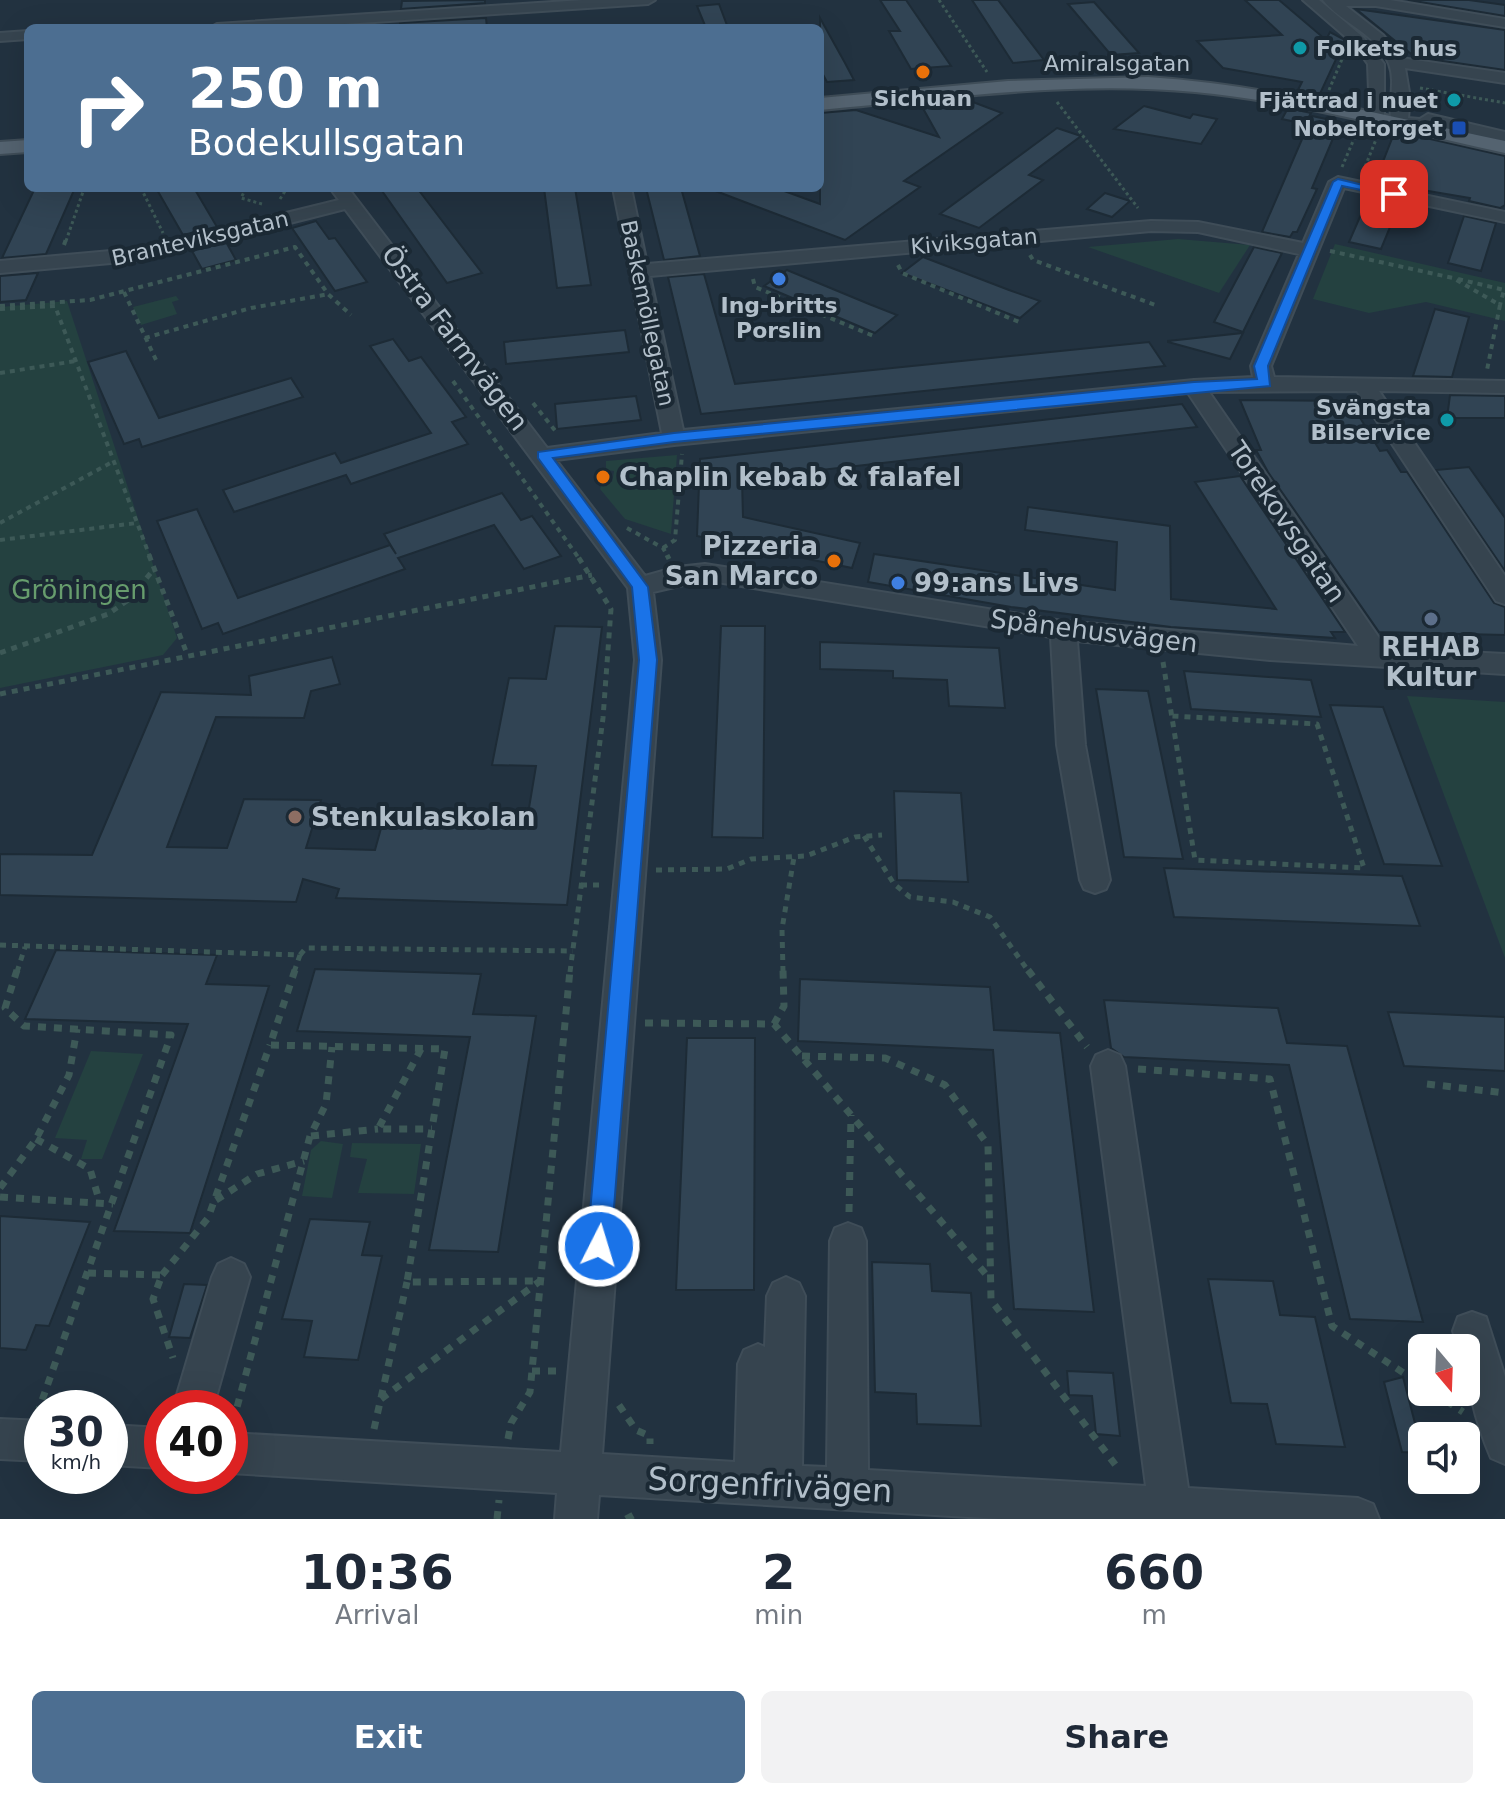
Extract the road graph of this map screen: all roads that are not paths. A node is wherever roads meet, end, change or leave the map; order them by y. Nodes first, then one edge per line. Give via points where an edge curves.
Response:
1 (323, 0) edge
2 (648, 0) edge
3 (1310, 0) edge
4 (1330, 0) edge
5 (584, 7) edge
6 (1505, 23) edge
7 (320, 24) edge
8 (24, 35) edge
9 (0, 37) edge
10 (24, 47) edge
11 (0, 49) edge
12 (1398, 62) junction
13 (1505, 78) edge
14 (824, 91) edge
15 (824, 104) edge
16 (1383, 118) junction
17 (1505, 126) edge
18 (1505, 137) edge
19 (24, 146) edge
20 (1505, 147) edge
21 (0, 148) edge
22 (24, 158) edge
23 (0, 160) edge
24 (623, 192) edge
25 (344, 195) edge
26 (1505, 217) edge
27 (1309, 248) junction
28 (0, 267) edge
29 (638, 271) junction
30 (1265, 383) junction
31 (1364, 385) junction
32 (1194, 386) junction
33 (1494, 387) edge
34 (679, 437) junction
35 (543, 455) junction
36 (640, 587) junction
37 (1505, 595) edge
38 (1063, 630) junction
39 (1380, 659) junction
40 (1505, 664) edge
41 (1095, 880) dead end
42 (1108, 1066) road end
43 (848, 1241) road end
44 (231, 1277) dead end
45 (786, 1296) dead end
46 (1472, 1331) dead end
47 (758, 1364) dead end
48 (198, 1390) edge
49 (1505, 1444) edge
50 (248, 1454) edge
51 (580, 1473) junction
52 (768, 1484) junction
53 (847, 1489) junction
54 (1158, 1508) junction
55 (576, 1519) edge
56 (1358, 1519) edge

1 - 7 street
2 - 5 street
3 - 16 street via 1370,53
4 - 6 street via 1376,2
4 - 12 street
5 - 7 street
8 - 9 street
10 - 11 street
12 - 13 street
12 - 16 street via 1403,76
14 - 16 main road, Amiralsgatan via 1135,73 1257,83
15 - 16 main road, Amiralsgatan via 1118,82 1198,86
16 - 17 main road, Amiralsgatan
16 - 18 street
16 - 20 main road, Amiralsgatan
19 - 21 main road
22 - 23 main road
24 - 29 street, Baskemöllegatan
25 - 28 street, Branteviksgatan via 170,248 120,258
25 - 35 street, Östra Farmvägen
26 - 27 street via 1338,182
27 - 29 street, Kiviksgatan via 1198,227 1151,226
27 - 30 street via 1261,366
29 - 34 street, Baskemöllegatan
30 - 31 street
30 - 32 street
31 - 33 street
31 - 37 street
32 - 34 street
32 - 39 street, Torekovsgatan
34 - 35 street
35 - 36 street, Östra Farmvägen
36 - 38 street, Spånehusvägen via 705,572
36 - 51 street via 648,660
38 - 39 street, Spånehusvägen
38 - 41 street via 1071,745
39 - 40 street, Spånehusvägen
42 - 54 street
43 - 53 street
44 - 48 street
45 - 52 street
46 - 49 street
47 - 52 street
50 - 51 street, Sorgenfrivägen
51 - 52 street, Sorgenfrivägen
51 - 55 street
52 - 53 street, Sorgenfrivägen
53 - 54 street, Sorgenfrivägen
54 - 56 street, Sorgenfrivägen

